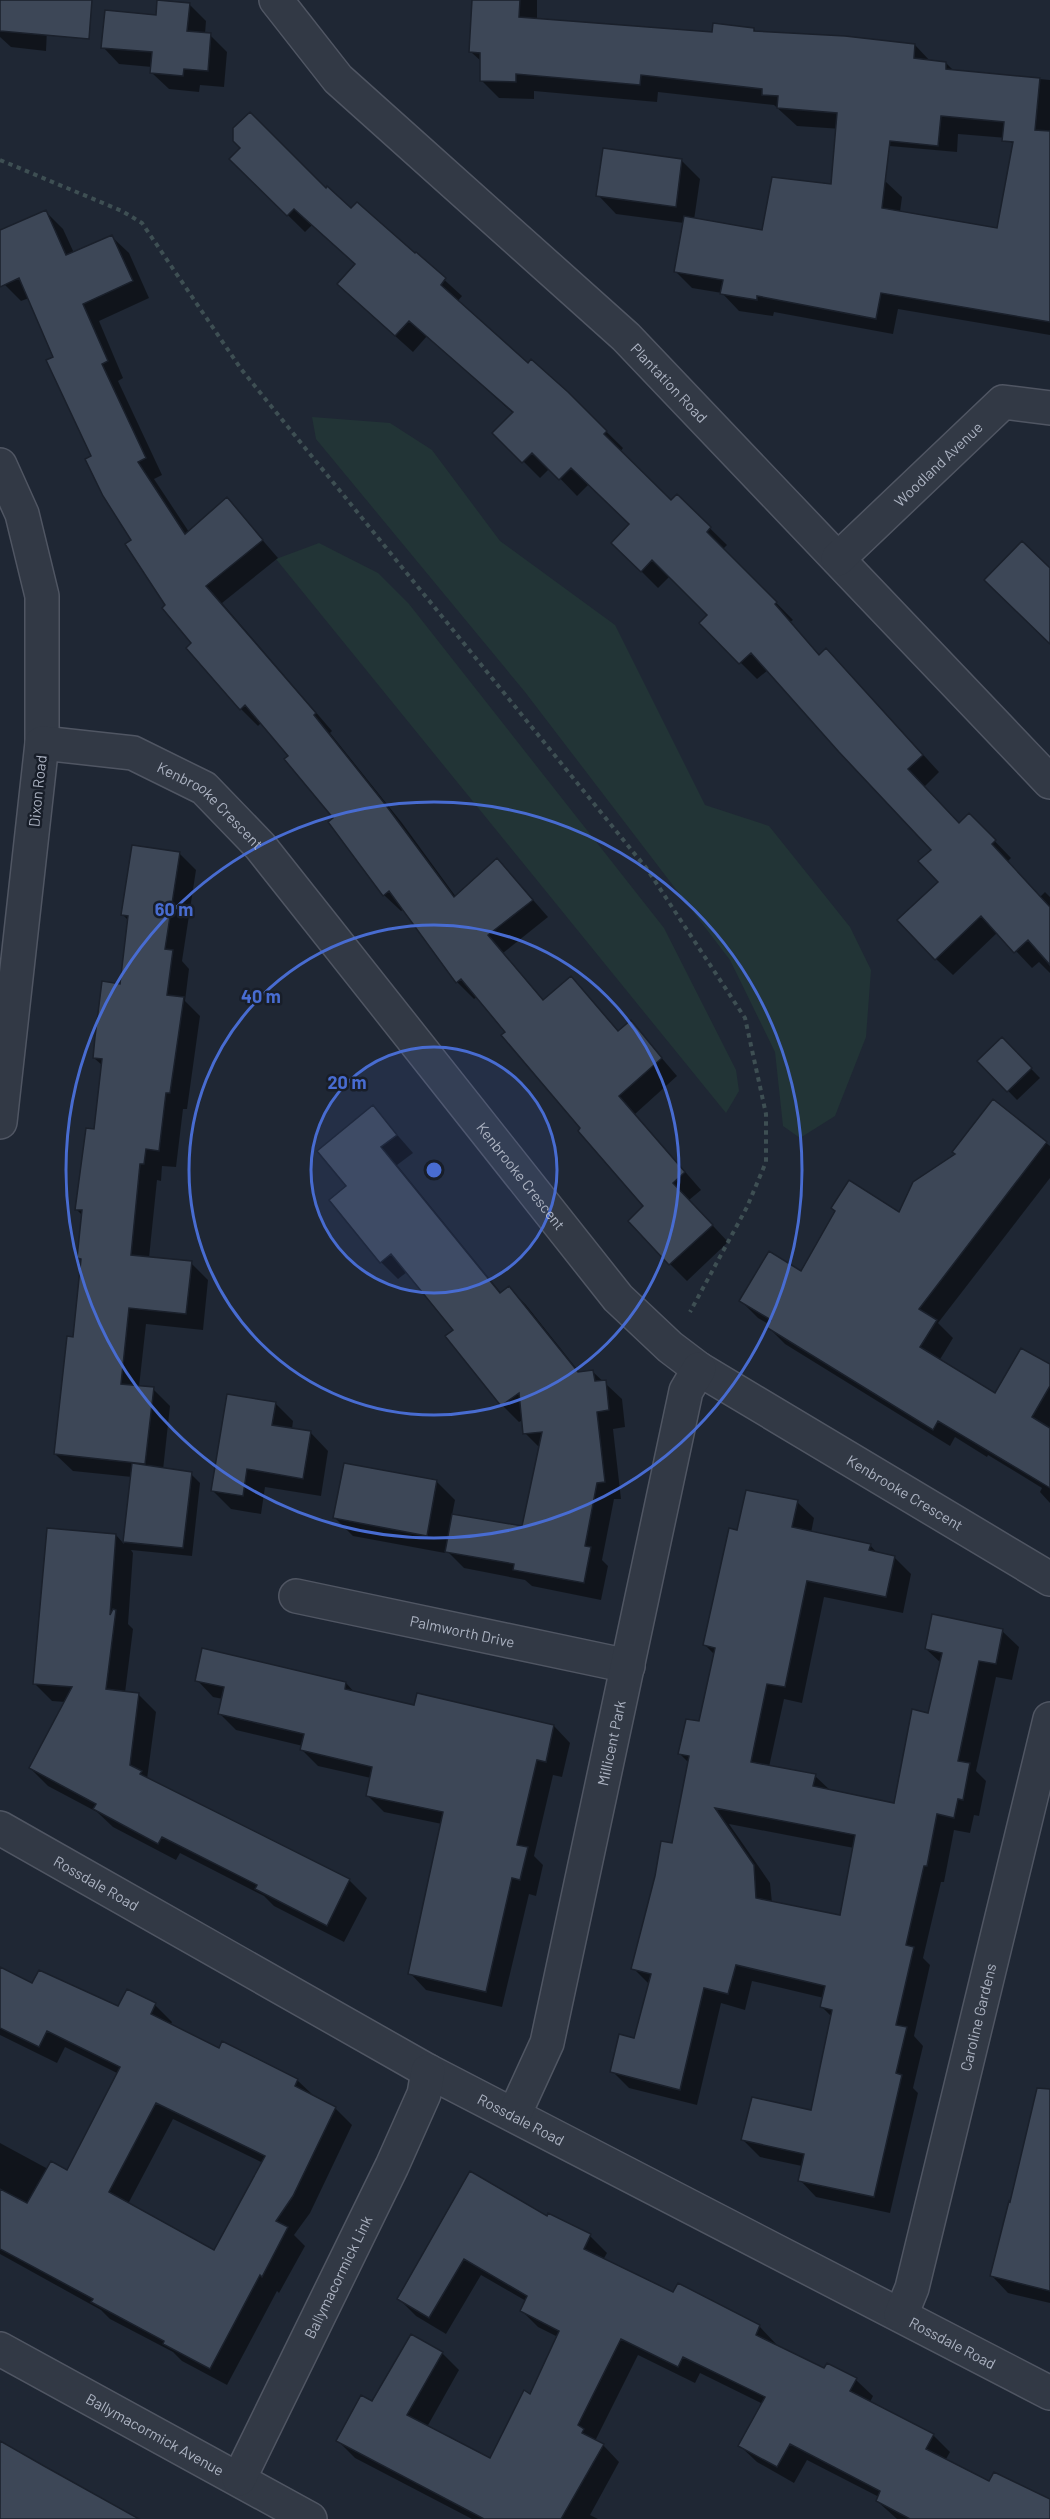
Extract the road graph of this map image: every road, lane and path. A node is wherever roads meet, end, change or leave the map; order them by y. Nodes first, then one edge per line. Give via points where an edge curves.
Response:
1 (291, 6) edge
2 (0, 160) edge
3 (1050, 408) edge
4 (0, 465) edge
5 (838, 559) junction
6 (42, 743) junction
7 (1050, 782) edge
8 (0, 1122) edge
9 (670, 1347) junction
10 (699, 1369) junction
11 (1050, 1579) edge
12 (296, 1596) dead end
13 (628, 1666) junction
14 (1050, 1719) edge
15 (0, 1828) edge
16 (428, 2071) junction
17 (514, 2115) junction
18 (901, 2315) junction
19 (0, 2349) edge
20 (1050, 2393) edge
21 (239, 2480) junction
22 (310, 2519) edge

1 - 5 street, Plantation Road via 338,79 626,336
2 - 9 path via 122,210 142,223 241,369 647,869 746,1018 766,1114 766,1162 747,1207
3 - 5 street, Woodland Avenue via 1003,402
4 - 6 street, Dixon Road via 22,514 42,596
5 - 7 street, Plantation Road
6 - 8 street, Dixon Road
6 - 9 street, Kenbrooke Crescent via 133,753 204,788 260,846 618,1298
9 - 10 street, Kenbrooke Crescent
10 - 11 street, Kenbrooke Crescent
10 - 13 street, Millicent Park via 686,1391
12 - 13 street, Palmworth Drive
13 - 17 street, Millicent Park via 547,2043
14 - 18 street, Caroline Gardens via 912,2288
15 - 16 street, Rossdale Road
16 - 17 street, Rossdale Road
16 - 21 street, Ballymacormick Link via 424,2094 392,2166
17 - 18 street, Rossdale Road
18 - 20 street, Rossdale Road
19 - 21 street, Ballymacormick Avenue
21 - 22 street, Ballymacormick Avenue

